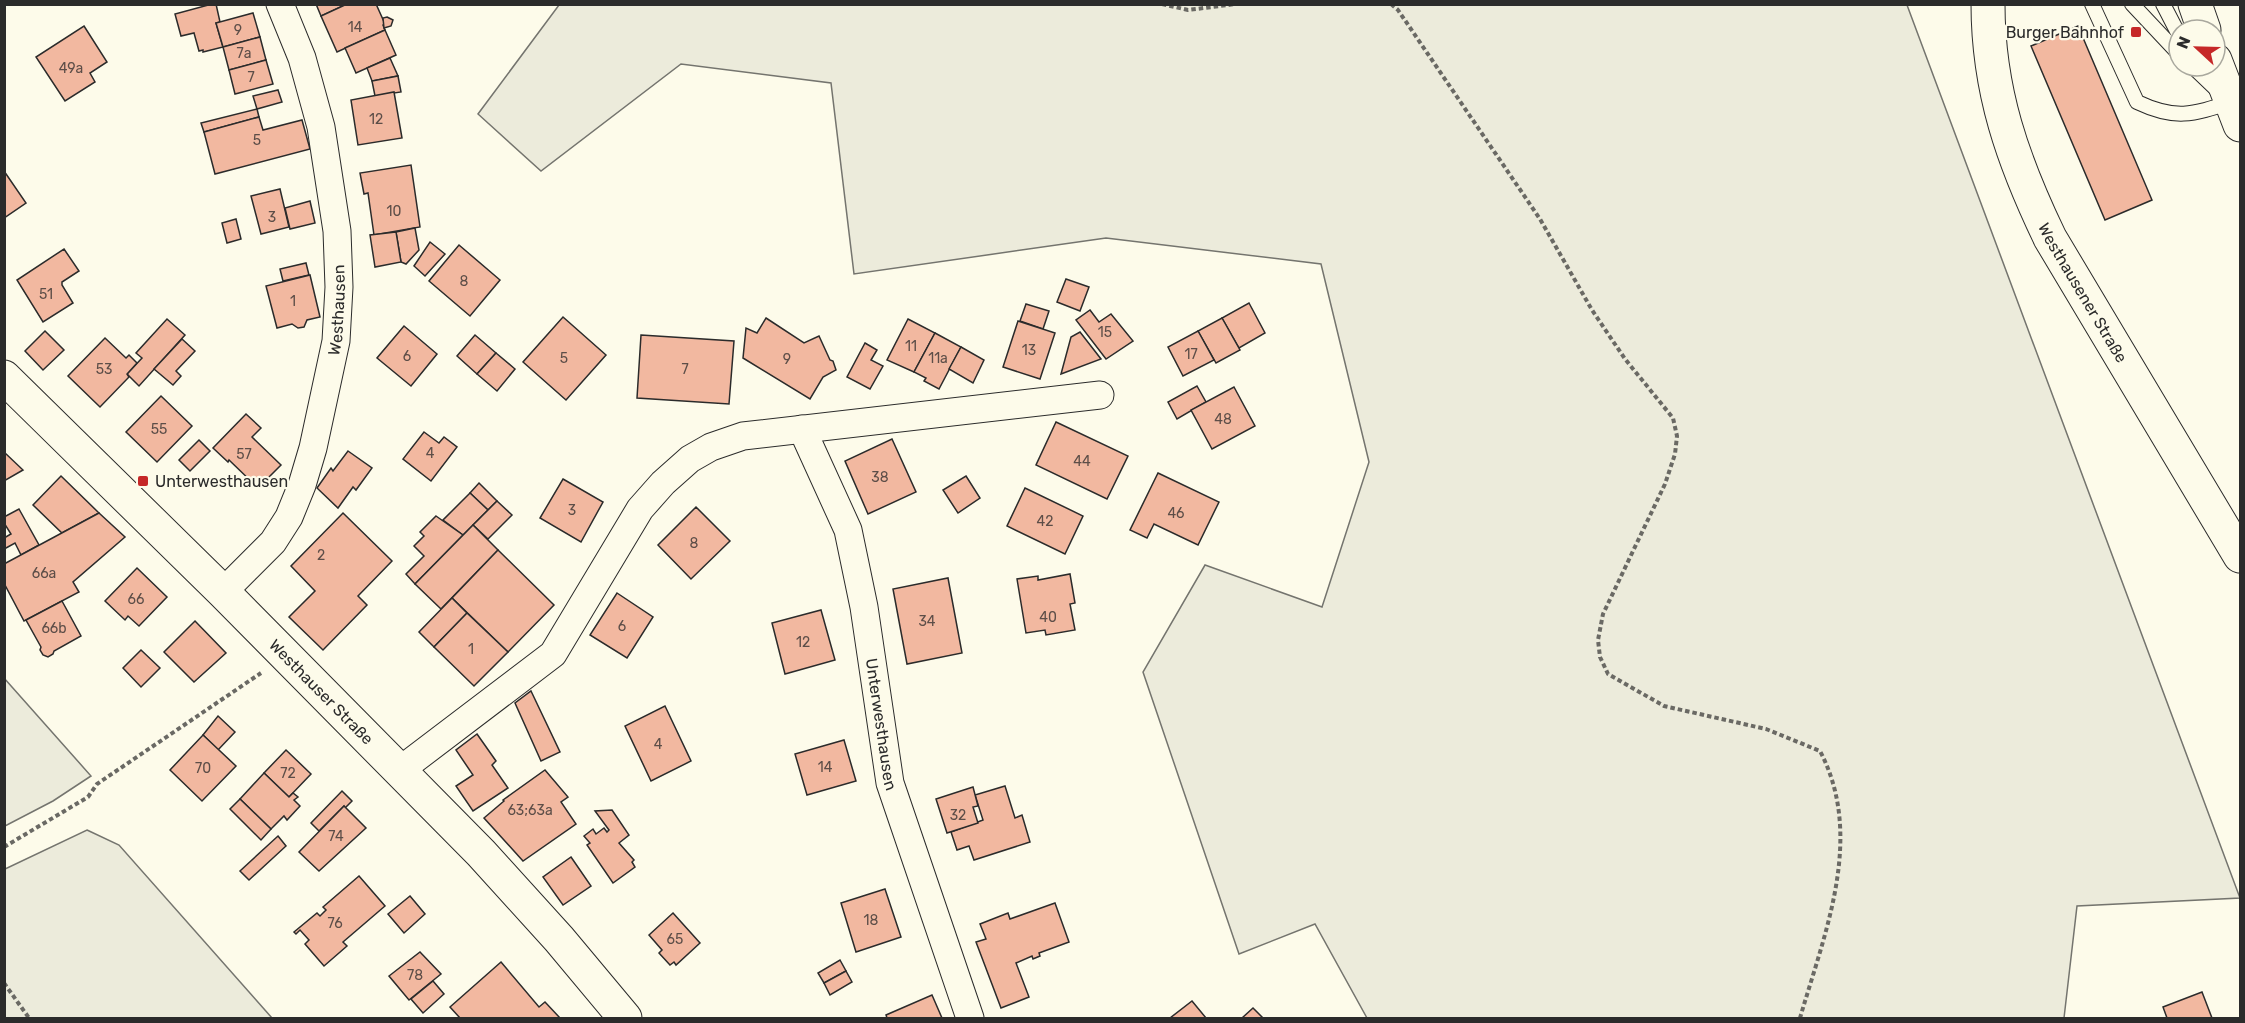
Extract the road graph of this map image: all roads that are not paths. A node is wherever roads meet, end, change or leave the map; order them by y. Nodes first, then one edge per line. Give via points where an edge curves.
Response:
1 (280, 4) edge
2 (1988, 4) edge
3 (2092, 4) edge
4 (2132, 4) edge
5 (2163, 4) edge
6 (2170, 18) edge
7 (2167, 41) edge
8 (2203, 78) edge
9 (2211, 78) edge
10 (2222, 78) edge
11 (2236, 114) edge
12 (4, 377) edge
13 (1100, 395) dead end
14 (802, 429) junction
15 (2241, 556) edge
16 (223, 592) junction
17 (399, 771) junction
18 (625, 1018) edge
19 (970, 1018) edge

1 - 16 street, Westhausen via 302,58 321,128 337,231 336,341 313,448 290,517 273,542
2 - 15 main road, Westhausener Straße via 1988,41 1997,93 2010,144 2029,193 2050,238
3 - 11 lane via 2137,102 2166,113
4 - 7 lane
5 - 6 lane
8 - 11 lane
9 - 11 lane
10 - 11 main road
12 - 16 main road, Westhauser Straße
13 - 14 street
14 - 17 street via 743,436 690,459 640,509 553,654
14 - 19 street, Unterwesthausen via 848,530 864,607 890,783
16 - 17 main road, Westhauser Straße
17 - 18 main road, Westhauser Straße via 481,853

